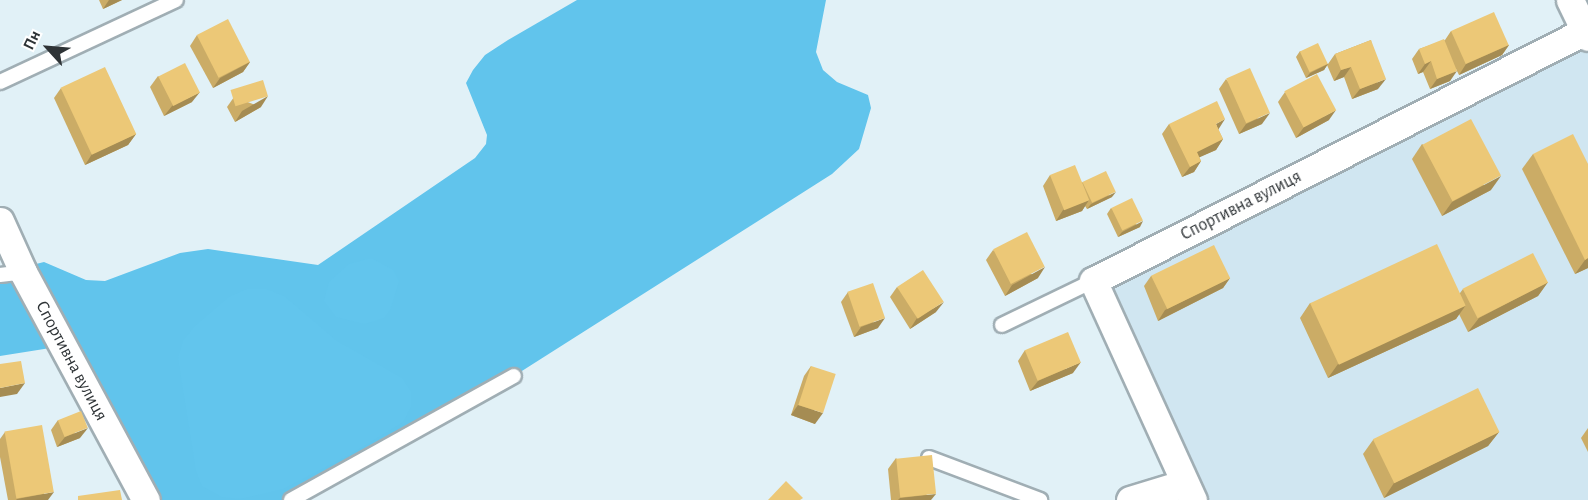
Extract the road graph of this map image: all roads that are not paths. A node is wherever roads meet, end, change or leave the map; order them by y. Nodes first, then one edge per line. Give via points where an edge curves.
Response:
1 (176, 0) edge
2 (1574, 2) edge
3 (1587, 34) edge
4 (0, 82) edge
5 (0, 221) edge
6 (12, 273) edge
7 (1093, 281) junction
8 (1002, 325) dead end
9 (514, 376) dead end
10 (929, 458) edge
11 (1188, 492) edge
12 (146, 500) edge
13 (291, 500) edge
14 (1040, 500) edge
15 (1130, 500) edge

1 - 4 lane
2 - 3 street
3 - 7 street, Спортивна вулиця
5 - 6 street, Спортивна вулиця
6 - 12 street, Спортивна вулиця
7 - 8 lane
7 - 11 street
9 - 13 lane
10 - 14 lane
11 - 15 street

